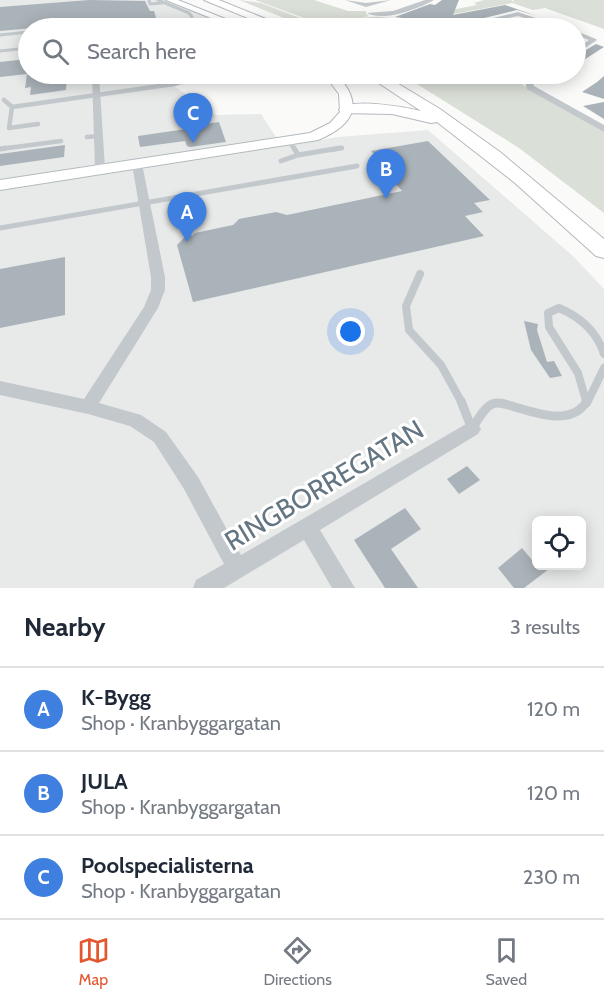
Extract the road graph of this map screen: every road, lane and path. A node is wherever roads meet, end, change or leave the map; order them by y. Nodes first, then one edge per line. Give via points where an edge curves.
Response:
1 (158, 0) edge
2 (209, 0) edge
3 (222, 0) edge
4 (348, 0) edge
5 (388, 0) edge
6 (415, 0) edge
7 (431, 0) edge
8 (167, 1) edge
9 (423, 2) junction
10 (150, 3) edge
11 (392, 12) dead end
12 (190, 14) junction
13 (216, 17) joint
14 (187, 18) edge
15 (196, 18) edge
16 (256, 18) edge
17 (268, 18) edge
18 (500, 18) edge
19 (531, 18) edge
20 (18, 33) edge
21 (0, 35) edge
22 (586, 37) edge
23 (586, 45) edge
24 (18, 49) edge
25 (0, 51) edge
26 (96, 84) edge
27 (174, 84) edge
28 (339, 84) edge
29 (388, 84) edge
30 (402, 84) edge
31 (529, 84) edge
32 (97, 96) junction
33 (3, 100) dead end
34 (12, 107) junction
35 (347, 110) junction
36 (38, 124) dead end
37 (604, 129) edge
38 (99, 136) junction
39 (87, 137) dead end
40 (61, 141) dead end
41 (289, 141) junction
42 (342, 147) dead end
43 (0, 149) edge
44 (298, 155) junction
45 (281, 161) dead end
46 (137, 164) junction
47 (357, 166) dead end
48 (100, 170) junction
49 (511, 170) junction
50 (0, 184) edge
51 (144, 203) junction
52 (0, 228) edge
53 (604, 235) edge
54 (604, 251) edge
55 (420, 274) dead end
56 (604, 354) edge
57 (604, 368) edge
58 (0, 388) edge
59 (586, 402) junction
60 (88, 407) junction
61 (472, 429) junction
62 (308, 528) junction
63 (237, 568) junction
64 (204, 588) edge
65 (344, 588) edge

1 - 8 lane
2 - 16 highway
3 - 17 highway
4 - 5 street via 368,5
6 - 9 street
7 - 9 street
8 - 10 lane
8 - 12 street
9 - 11 street
12 - 13 street
12 - 13 street
12 - 14 street
12 - 15 lane
18 - 19 street via 518,14
20 - 21 lane
22 - 23 street via 594,40
24 - 25 lane
26 - 32 street
27 - 32 lane
28 - 35 street
29 - 49 highway via 446,120
30 - 53 highway via 468,125
31 - 37 street
32 - 34 lane
32 - 38 street
33 - 34 lane
34 - 36 lane via 9,128
35 - 41 street via 336,127 313,137
35 - 49 highway via 392,109 427,116
38 - 39 lane
38 - 48 street
40 - 43 lane
41 - 44 lane
41 - 46 street
42 - 44 lane
44 - 45 lane
46 - 48 street
46 - 51 street
47 - 51 lane
48 - 50 street
49 - 54 highway
51 - 52 lane
51 - 60 street via 158,290 151,308
55 - 61 lane via 406,306 409,330 441,365 459,395
56 - 59 lane via 601,343 573,313 559,308 548,312 549,327 578,373
57 - 59 lane
58 - 60 street
59 - 61 lane via 573,415 545,415 497,402 489,405
60 - 63 street via 135,420 160,437 191,483
61 - 62 street, RINGBORREGATAN
62 - 63 street, RINGBORREGATAN
62 - 65 street
63 - 64 street, RINGBORREGATAN

